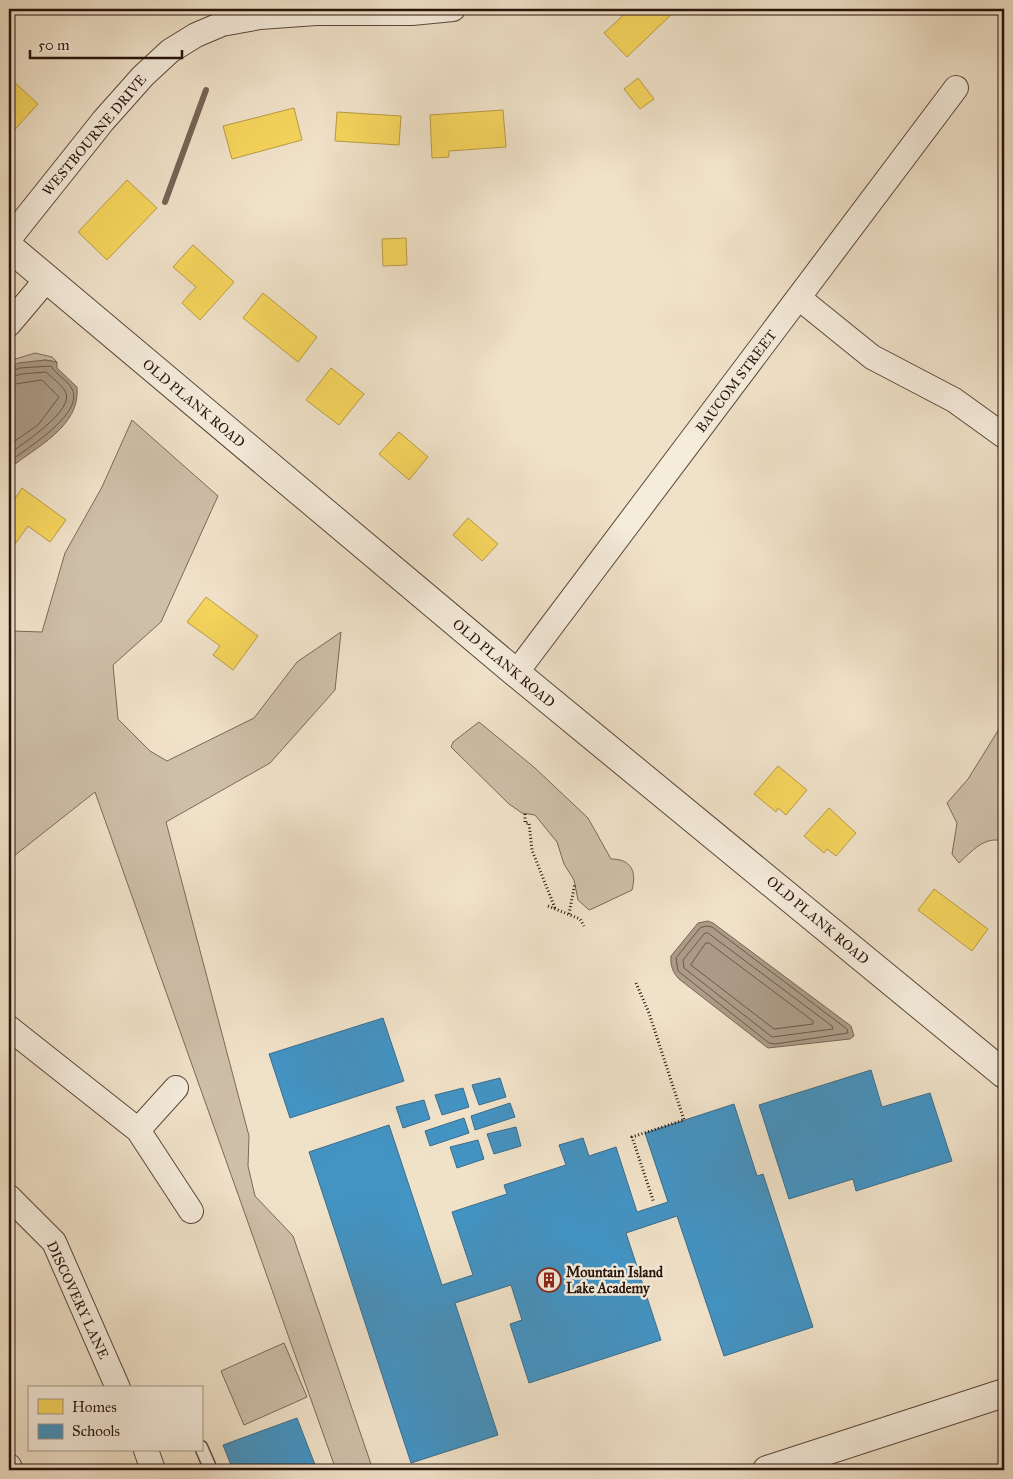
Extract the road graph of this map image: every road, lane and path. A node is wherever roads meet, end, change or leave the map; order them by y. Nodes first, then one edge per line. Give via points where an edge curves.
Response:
1 (453, 9) edge
2 (227, 16) edge
3 (956, 88) dead end
4 (9, 239) edge
5 (9, 247) edge
6 (47, 279) junction
7 (798, 298) junction
8 (9, 324) edge
9 (1004, 436) edge
10 (516, 673) junction
11 (525, 814) dead end
12 (575, 883) dead end
13 (548, 906) dead end
14 (555, 908) junction
15 (569, 914) junction
16 (584, 926) dead end
17 (636, 984) dead end
18 (9, 1028) edge
19 (1004, 1074) edge
20 (176, 1088) dead end
21 (138, 1130) junction
22 (9, 1197) edge
23 (654, 1203) dead end
24 (191, 1211) dead end
25 (117, 1386) edge
26 (1004, 1393) edge
27 (202, 1449) edge
28 (147, 1452) edge
29 (9, 1466) edge
30 (11, 1470) edge
31 (153, 1470) edge
32 (211, 1470) edge
33 (767, 1470) edge

1 - 2 street, WESTBOURNE DRIVE via 260,18
2 - 4 street, WESTBOURNE DRIVE via 170,51 142,76
3 - 7 street, BAUCOM STREET
5 - 6 street, OLD PLANK ROAD
6 - 8 street
6 - 10 street, OLD PLANK ROAD
7 - 9 street via 872,357 954,400
7 - 10 street, BAUCOM STREET
10 - 19 street, OLD PLANK ROAD
11 - 14 path via 532,850
12 - 15 path
13 - 14 path
14 - 15 path
15 - 16 path via 580,919
17 - 23 path via 649,1013 684,1120 632,1137
18 - 21 street
20 - 21 street
21 - 24 street
22 - 25 street, DISCOVERY LANE via 54,1242
26 - 33 street
27 - 32 lane
28 - 31 street
29 - 30 street

